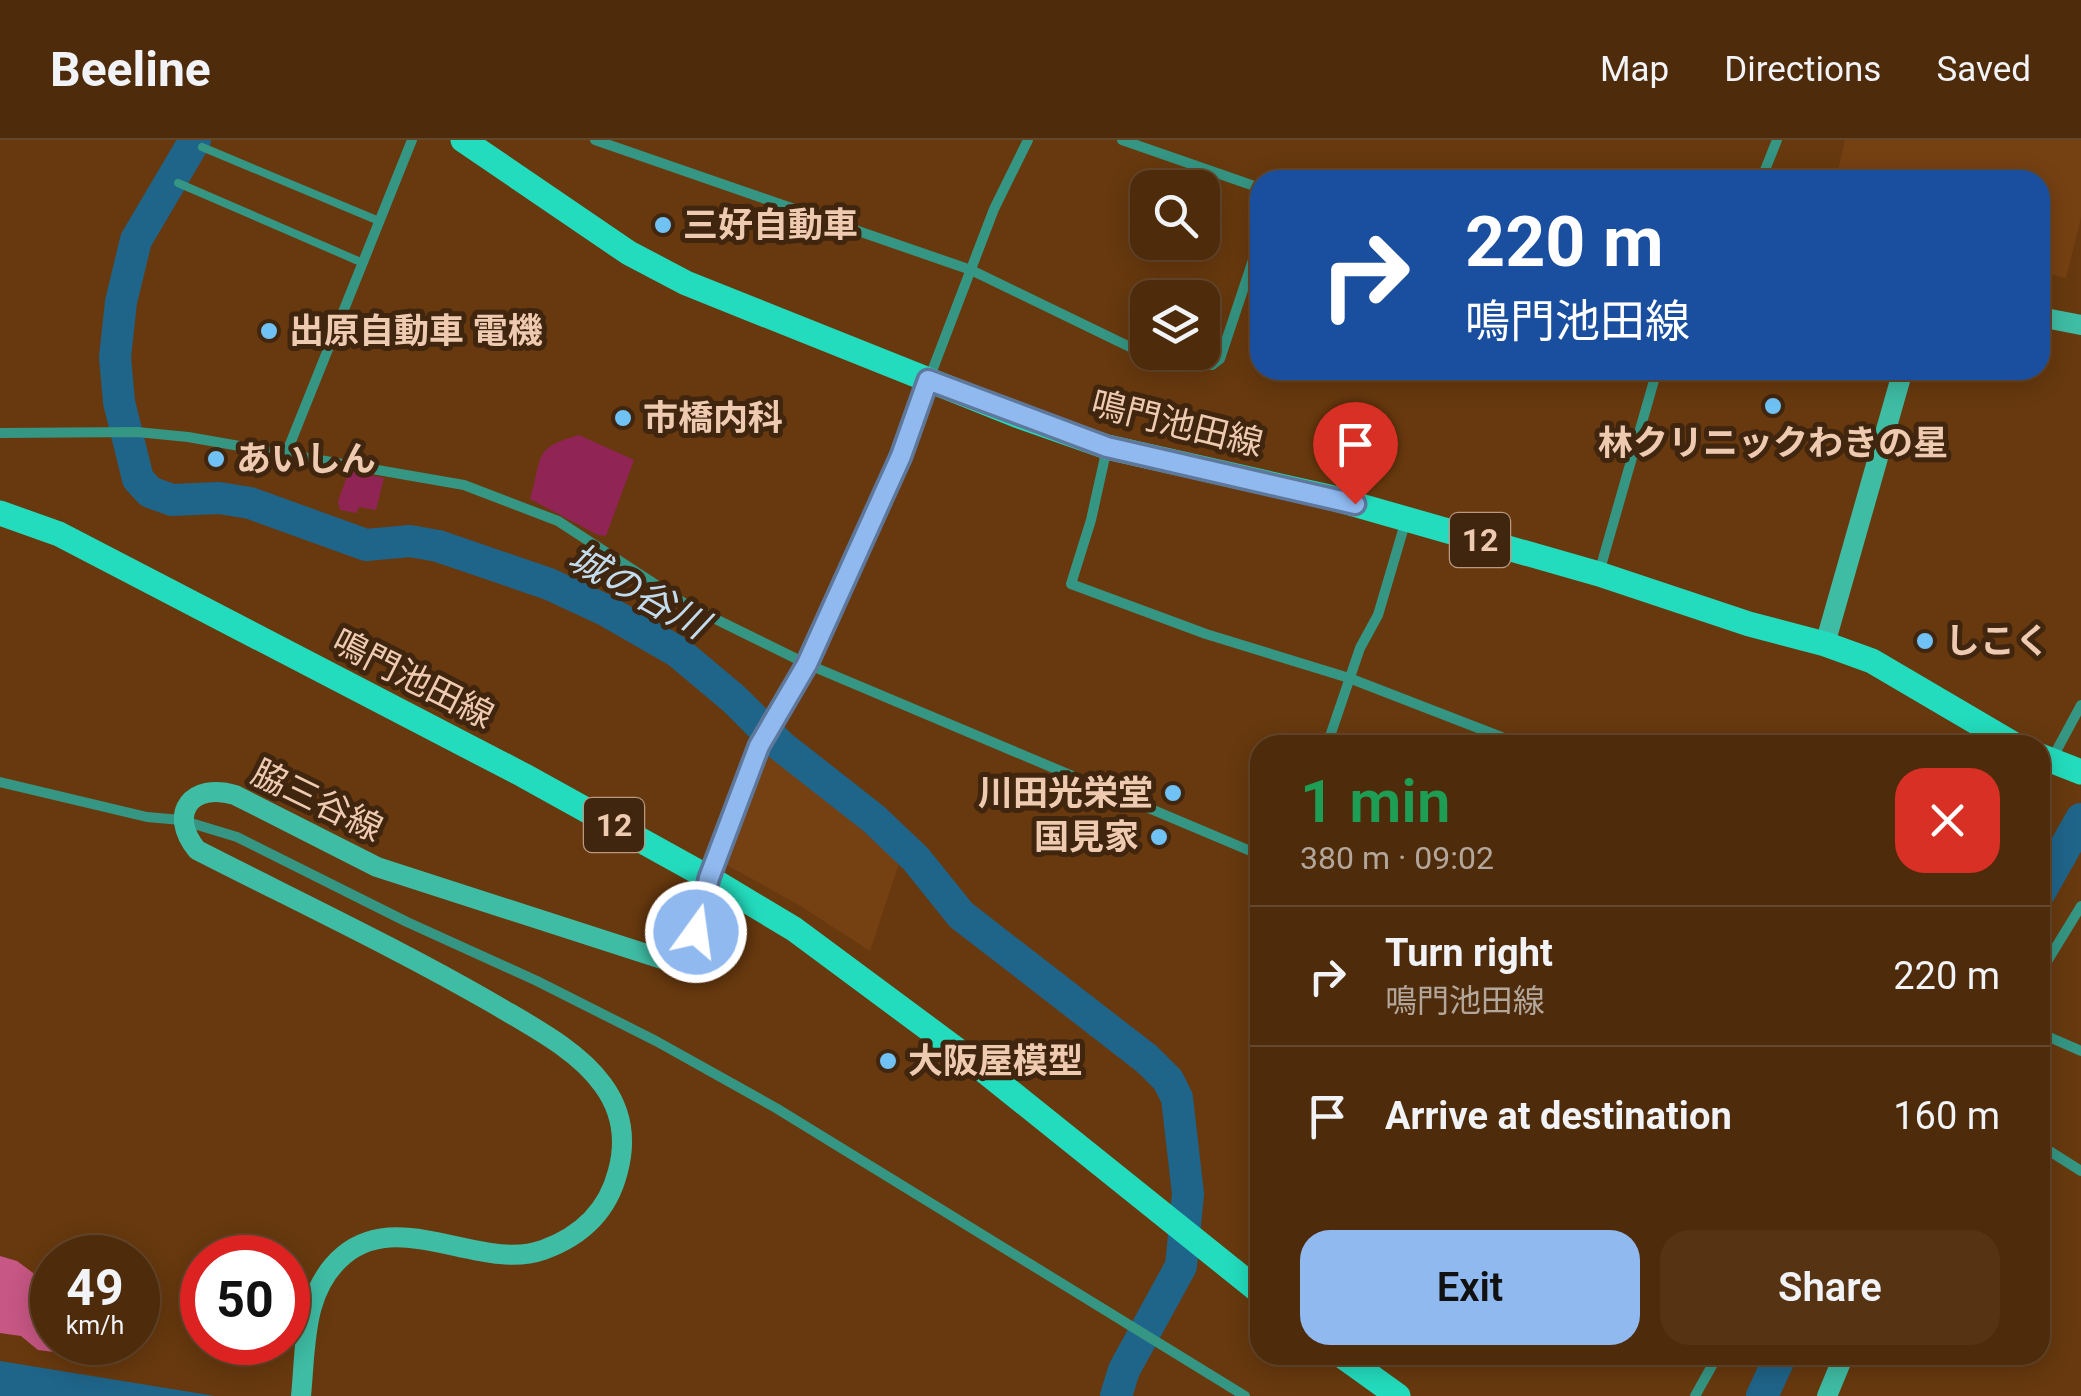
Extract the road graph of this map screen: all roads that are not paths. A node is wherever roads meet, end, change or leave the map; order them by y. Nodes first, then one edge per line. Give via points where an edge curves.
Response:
1 (412, 140) edge
2 (463, 140) edge
3 (595, 140) edge
4 (1028, 140) edge
5 (1122, 140) edge
6 (1777, 140) edge
7 (202, 147) dead end
8 (1764, 170) edge
9 (178, 183) dead end
10 (1250, 185) edge
11 (379, 222) junction
12 (362, 264) junction
13 (1250, 269) edge
14 (971, 270) junction
15 (2050, 319) edge
16 (2081, 325) edge
17 (1130, 347) edge
18 (1220, 360) edge
19 (928, 380) junction
20 (1654, 380) edge
21 (1900, 380) edge
22 (0, 433) edge
23 (1107, 447) junction
24 (286, 454) junction
25 (0, 513) edge
26 (1406, 519) junction
27 (1598, 574) junction
28 (1825, 644) junction
29 (807, 664) junction
30 (1348, 678) junction
31 (2081, 705) edge
32 (1331, 735) edge
33 (1496, 735) edge
34 (1998, 735) edge
35 (2055, 767) edge
36 (0, 782) edge
37 (181, 820) junction
38 (1250, 851) edge
39 (709, 878) junction
40 (2081, 906) edge
41 (2078, 917) edge
42 (2050, 959) edge
43 (2050, 1037) edge
44 (2081, 1050) edge
45 (2050, 1152) edge
46 (2081, 1171) edge
47 (1250, 1284) edge
48 (1355, 1365) edge
49 (1712, 1365) edge
50 (1840, 1365) edge
51 (302, 1396) edge
52 (1245, 1396) edge
53 (1398, 1396) edge
54 (1695, 1396) edge
55 (1827, 1396) edge

1 - 11 street
2 - 19 main road, 鳴門池田線 / 12 via 629,253
3 - 14 street
4 - 14 street
5 - 10 street
6 - 8 street
7 - 11 lane
9 - 12 lane
11 - 12 street
12 - 24 street
13 - 18 street
14 - 17 street
14 - 19 street
15 - 16 main road
19 - 23 main road, 鳴門池田線 / 12
19 - 29 main road, 脇三谷線
20 - 27 street
21 - 28 main road
22 - 24 street via 136,432
23 - 26 main road, 鳴門池田線 / 12
23 - 30 street via 1072,584
24 - 29 street via 464,485 518,503 558,520 687,605
25 - 39 main road, 鳴門池田線 / 12 via 112,561
26 - 27 main road, 鳴門池田線 / 12
26 - 30 street via 1378,615
27 - 28 main road, 鳴門池田線 / 12
28 - 34 main road, 鳴門池田線 / 12 via 1872,661
29 - 38 street
29 - 39 main road, 脇三谷線 via 759,746
30 - 32 street
30 - 33 street
31 - 35 street
36 - 37 street
37 - 39 main road, 脇三谷線 via 198,796 216,789 377,866 662,959 679,960 689,950
37 - 51 main road via 198,850 518,1018 580,1061 604,1086 621,1120 622,1154 612,1192 595,1219 571,1237 540,1252 504,1254 407,1238 373,1241 346,1254 322,1279 309,1310
37 - 52 street via 236,837 656,1041
39 - 47 main road, 鳴門池田線 / 12 via 879,990
40 - 41 street
41 - 42 street
43 - 44 street
45 - 46 street
48 - 53 main road
49 - 54 street
50 - 55 main road

